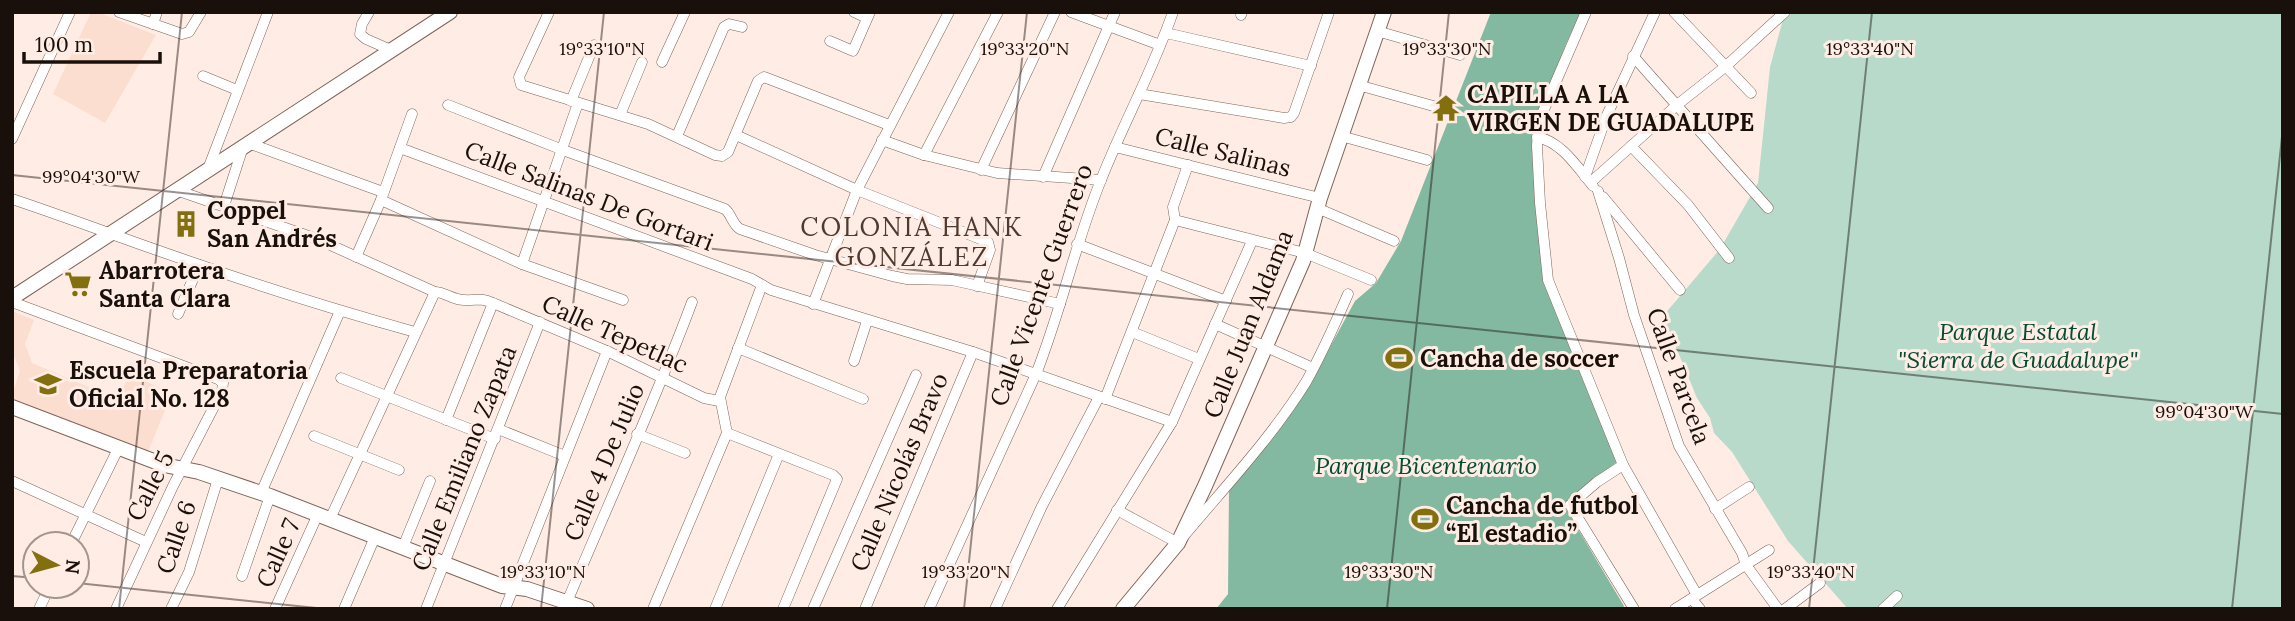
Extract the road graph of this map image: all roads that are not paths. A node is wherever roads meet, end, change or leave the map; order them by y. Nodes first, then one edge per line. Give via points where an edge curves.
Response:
1 (70, 12) edge
2 (119, 12) edge
3 (157, 12) edge
4 (201, 12) edge
5 (268, 12) edge
6 (369, 12) edge
7 (450, 12) edge
8 (549, 12) edge
9 (685, 12) edge
10 (854, 12) edge
11 (949, 12) edge
12 (998, 12) edge
13 (1055, 12) edge
14 (1071, 12) edge
15 (1115, 12) edge
16 (1173, 12) edge
17 (1329, 12) edge
18 (1384, 12) edge
19 (1586, 12) edge
20 (1655, 12) edge
21 (1674, 12) edge
22 (1785, 12) edge
23 (868, 15) edge
24 (153, 24) junction
25 (1109, 26) junction
26 (742, 27) dead end
27 (1377, 32) junction
28 (1166, 33) junction
29 (830, 41) dead end
30 (594, 44) dead end
31 (1160, 46) junction
32 (391, 50) junction
33 (1460, 55) dead end
34 (1633, 56) junction
35 (642, 61) dead end
36 (663, 62) dead end
37 (1311, 66) junction
38 (1725, 68) junction
39 (203, 76) dead end
40 (1358, 85) junction
41 (237, 90) junction
42 (1751, 93) dead end
43 (1139, 94) junction
44 (575, 102) junction
45 (448, 105) dead end
46 (1677, 105) junction
47 (1444, 109) dead end
48 (412, 114) dead end
49 (620, 115) junction
50 (889, 125) junction
51 (736, 135) junction
52 (677, 136) junction
53 (1341, 136) junction
54 (1537, 137) junction
55 (12, 139) edge
56 (881, 140) junction
57 (246, 145) junction
58 (1632, 146) junction
59 (1115, 147) junction
60 (400, 148) junction
61 (563, 150) junction
62 (924, 155) junction
63 (1427, 160) dead end
64 (1188, 165) junction
65 (208, 169) junction
66 (981, 170) junction
67 (1042, 177) junction
68 (1588, 179) junction
69 (1101, 180) junction
70 (176, 190) junction
71 (857, 190) junction
72 (1598, 191) junction
73 (382, 196) junction
74 (12, 199) edge
75 (543, 202) junction
76 (1319, 203) junction
77 (224, 205) junction
78 (1768, 208) dead end
79 (1175, 219) junction
80 (110, 233) junction
81 (1252, 240) junction
82 (1394, 241) dead end
83 (1077, 244) junction
84 (1305, 253) junction
85 (356, 257) junction
86 (1729, 258) dead end
87 (829, 259) junction
88 (522, 264) junction
89 (199, 265) junction
90 (1154, 273) junction
91 (1371, 280) dead end
92 (762, 285) junction
93 (977, 286) junction
94 (1680, 290) dead end
95 (435, 292) junction
96 (1348, 294) dead end
97 (12, 300) edge
98 (622, 300) dead end
99 (1226, 300) junction
100 (692, 302) dead end
101 (493, 303) junction
102 (813, 304) junction
103 (1060, 304) junction
104 (340, 311) junction
105 (178, 314) dead end
106 (867, 321) junction
107 (540, 323) junction
108 (1215, 324) junction
109 (1132, 331) junction
110 (415, 332) junction
111 (1266, 346) junction
112 (738, 348) junction
113 (607, 351) junction
114 (973, 352) junction
115 (1199, 359) junction
116 (854, 361) dead end
117 (1313, 368) junction
118 (1036, 374) junction
119 (916, 375) dead end
120 (664, 377) junction
121 (341, 379) dead end
122 (388, 397) junction
123 (1102, 398) junction
124 (863, 399) dead end
125 (719, 401) junction
126 (12, 407) edge
127 (446, 420) junction
128 (1172, 422) junction
129 (727, 433) junction
130 (497, 434) junction
131 (637, 434) junction
132 (314, 436) dead end
133 (119, 447) junction
134 (685, 453) dead end
135 (779, 454) junction
136 (361, 455) junction
137 (565, 456) junction
138 (1623, 466) junction
139 (182, 469) junction
140 (399, 470) dead end
141 (218, 479) junction
142 (12, 481) edge
143 (430, 481) dead end
144 (1749, 487) dead end
145 (265, 495) junction
146 (1715, 509) junction
147 (1117, 510) junction
148 (86, 514) junction
149 (324, 516) junction
150 (78, 530) edge
151 (375, 537) junction
152 (146, 542) junction
153 (1178, 543) junction
154 (403, 547) junction
155 (1769, 550) dead end
156 (445, 563) junction
157 (1746, 565) junction
158 (242, 576) dead end
159 (1820, 583) dead end
160 (514, 587) junction
161 (1897, 596) dead end
162 (1694, 597) junction
163 (567, 602) junction
164 (116, 609) edge
165 (172, 609) edge
166 (275, 609) edge
167 (344, 609) edge
168 (426, 609) edge
169 (505, 609) edge
170 (587, 609) edge
171 (653, 609) edge
172 (715, 609) edge
173 (783, 609) edge
174 (813, 609) edge
175 (864, 609) edge
176 (929, 609) edge
177 (995, 609) edge
178 (1057, 609) edge
179 (1123, 609) edge
180 (1634, 609) edge
181 (1675, 609) edge
182 (1700, 609) edge
183 (1778, 609) edge
184 (1785, 609) edge
185 (1883, 609) edge

1 - 55 street
2 - 24 street
3 - 24 street
4 - 24 street via 185,34
5 - 41 street
6 - 32 street via 360,34
7 - 32 street
8 - 44 street via 519,82
9 - 36 street
10 - 23 street
11 - 50 street
12 - 62 street
13 - 66 street
14 - 25 street
15 - 25 street
16 - 28 street, Calle Vicente Guerrero
17 - 37 street
18 - 27 street, Calle Juan Aldama
19 - 54 street via 1542,114
20 - 34 street
21 - 38 street
22 - 38 street
23 - 29 street via 853,51
25 - 31 street
25 - 67 street
26 - 52 street via 724,27
27 - 33 street
27 - 40 street, Calle Juan Aldama
28 - 31 street, Calle Vicente Guerrero
28 - 37 street
30 - 44 street
31 - 43 street, Calle Vicente Guerrero
32 - 57 street
34 - 46 street
34 - 68 street via 1607,115
35 - 49 street
37 - 43 street via 1291,117
38 - 42 street
38 - 46 street
39 - 41 street
40 - 47 street
40 - 53 street, Calle Juan Aldama
41 - 65 street
43 - 59 street, Calle Vicente Guerrero
44 - 49 street
44 - 61 street
45 - 61 street
46 - 58 street
46 - 78 street
48 - 60 street
49 - 52 street
50 - 51 street via 764,77 758,81
50 - 56 street
51 - 52 street via 722,156
51 - 71 street
53 - 63 street
53 - 76 street, Calle Juan Aldama
54 - 68 street via 1560,147
54 - 138 street via 1548,280
56 - 62 street
56 - 71 street
57 - 65 street
57 - 73 street
57 - 77 street
58 - 68 street
58 - 86 street via 1688,205
59 - 64 street, Calle Salinas
59 - 69 street, Calle Vicente Guerrero
60 - 73 street
60 - 75 street, Calle Salinas De Gortari
61 - 75 street
61 - 87 street via 725,209 740,229
62 - 66 street
64 - 76 street, Calle Salinas
64 - 79 street via 1173,207
65 - 70 street
66 - 67 street
67 - 69 street
68 - 72 street
69 - 83 street, Calle Vicente Guerrero
70 - 77 street, Calle Tepetlac
70 - 80 street
71 - 87 street
71 - 93 street via 988,242 990,250
72 - 94 street
72 - 146 street, Calle Parcela via 1633,315 1679,446
73 - 85 street
73 - 88 street
74 - 80 street
75 - 88 street
75 - 92 street, Calle Salinas De Gortari
76 - 82 street, Calle Salinas
76 - 84 street, Calle Juan Aldama
77 - 85 street, Calle Tepetlac
79 - 81 street
79 - 90 street
80 - 89 street
80 - 97 street
81 - 84 street
81 - 99 street
83 - 90 street
83 - 103 street, Calle Vicente Guerrero
84 - 91 street
84 - 111 street, Calle Juan Aldama
85 - 95 street, Calle Tepetlac
87 - 93 street via 907,279 936,278
87 - 102 street
88 - 98 street
89 - 104 street
89 - 105 street
90 - 99 street
90 - 109 street
92 - 102 street, Calle Salinas De Gortari
92 - 112 street
93 - 103 street
95 - 101 street, Calle Tepetlac
95 - 110 street, Calle 7
96 - 117 street
97 - 139 street, Calle 5 via 223,383
99 - 108 street
100 - 120 street, Calle 4 De Julio
101 - 107 street, Calle Tepetlac
101 - 127 street
102 - 106 street, Calle Salinas De Gortari
103 - 118 street, Calle Vicente Guerrero
104 - 110 street
104 - 145 street
106 - 114 street, Calle Salinas De Gortari
106 - 116 street
107 - 113 street, Calle Tepetlac
107 - 130 street, Calle Emiliano Zapata
108 - 111 street
108 - 115 street
109 - 115 street
109 - 123 street
110 - 122 street, Calle 7
111 - 117 street
111 - 153 street, Calle Juan Aldama
112 - 124 street
112 - 125 street
113 - 120 street, Calle Tepetlac
113 - 137 street
114 - 118 street, Calle Salinas De Gortari
114 - 175 street, Calle Nicolás Bravo
115 - 128 street
117 - 153 street via 1275,427
118 - 123 street, Calle Salinas De Gortari
118 - 176 street, Calle Vicente Guerrero
119 - 174 street
120 - 125 street, Calle Tepetlac
120 - 131 street, Calle 4 De Julio
121 - 122 street
122 - 127 street
122 - 136 street, Calle 7
123 - 128 street, Calle Salinas De Gortari
123 - 177 street via 1042,506
125 - 129 street
126 - 133 street
127 - 130 street
128 - 147 street
129 - 135 street
129 - 171 street
130 - 137 street
130 - 156 street, Calle Emiliano Zapata
131 - 134 street
131 - 163 street, Calle 4 De Julio
132 - 136 street
133 - 139 street
133 - 148 street
135 - 172 street
135 - 173 street via 837,479
136 - 140 street
136 - 149 street, Calle 7
137 - 160 street
138 - 162 street
138 - 180 street via 1570,505
139 - 141 street
139 - 152 street, Calle 5
141 - 145 street
141 - 165 street, Calle 6 via 189,572
142 - 148 street
143 - 154 street
144 - 146 street
145 - 149 street
145 - 158 street
146 - 157 street, Calle Parcela
147 - 153 street
147 - 178 street
148 - 150 street
148 - 152 street
149 - 151 street
149 - 166 street, Calle 7
151 - 154 street
151 - 167 street
152 - 164 street, Calle 5
153 - 179 street, Calle Juan Aldama
154 - 156 street
155 - 157 street
156 - 160 street
156 - 168 street, Calle Emiliano Zapata
157 - 162 street
157 - 183 street, Calle Parcela
159 - 184 street
160 - 163 street
160 - 169 street
161 - 185 street
162 - 181 street
162 - 182 street
163 - 170 street

